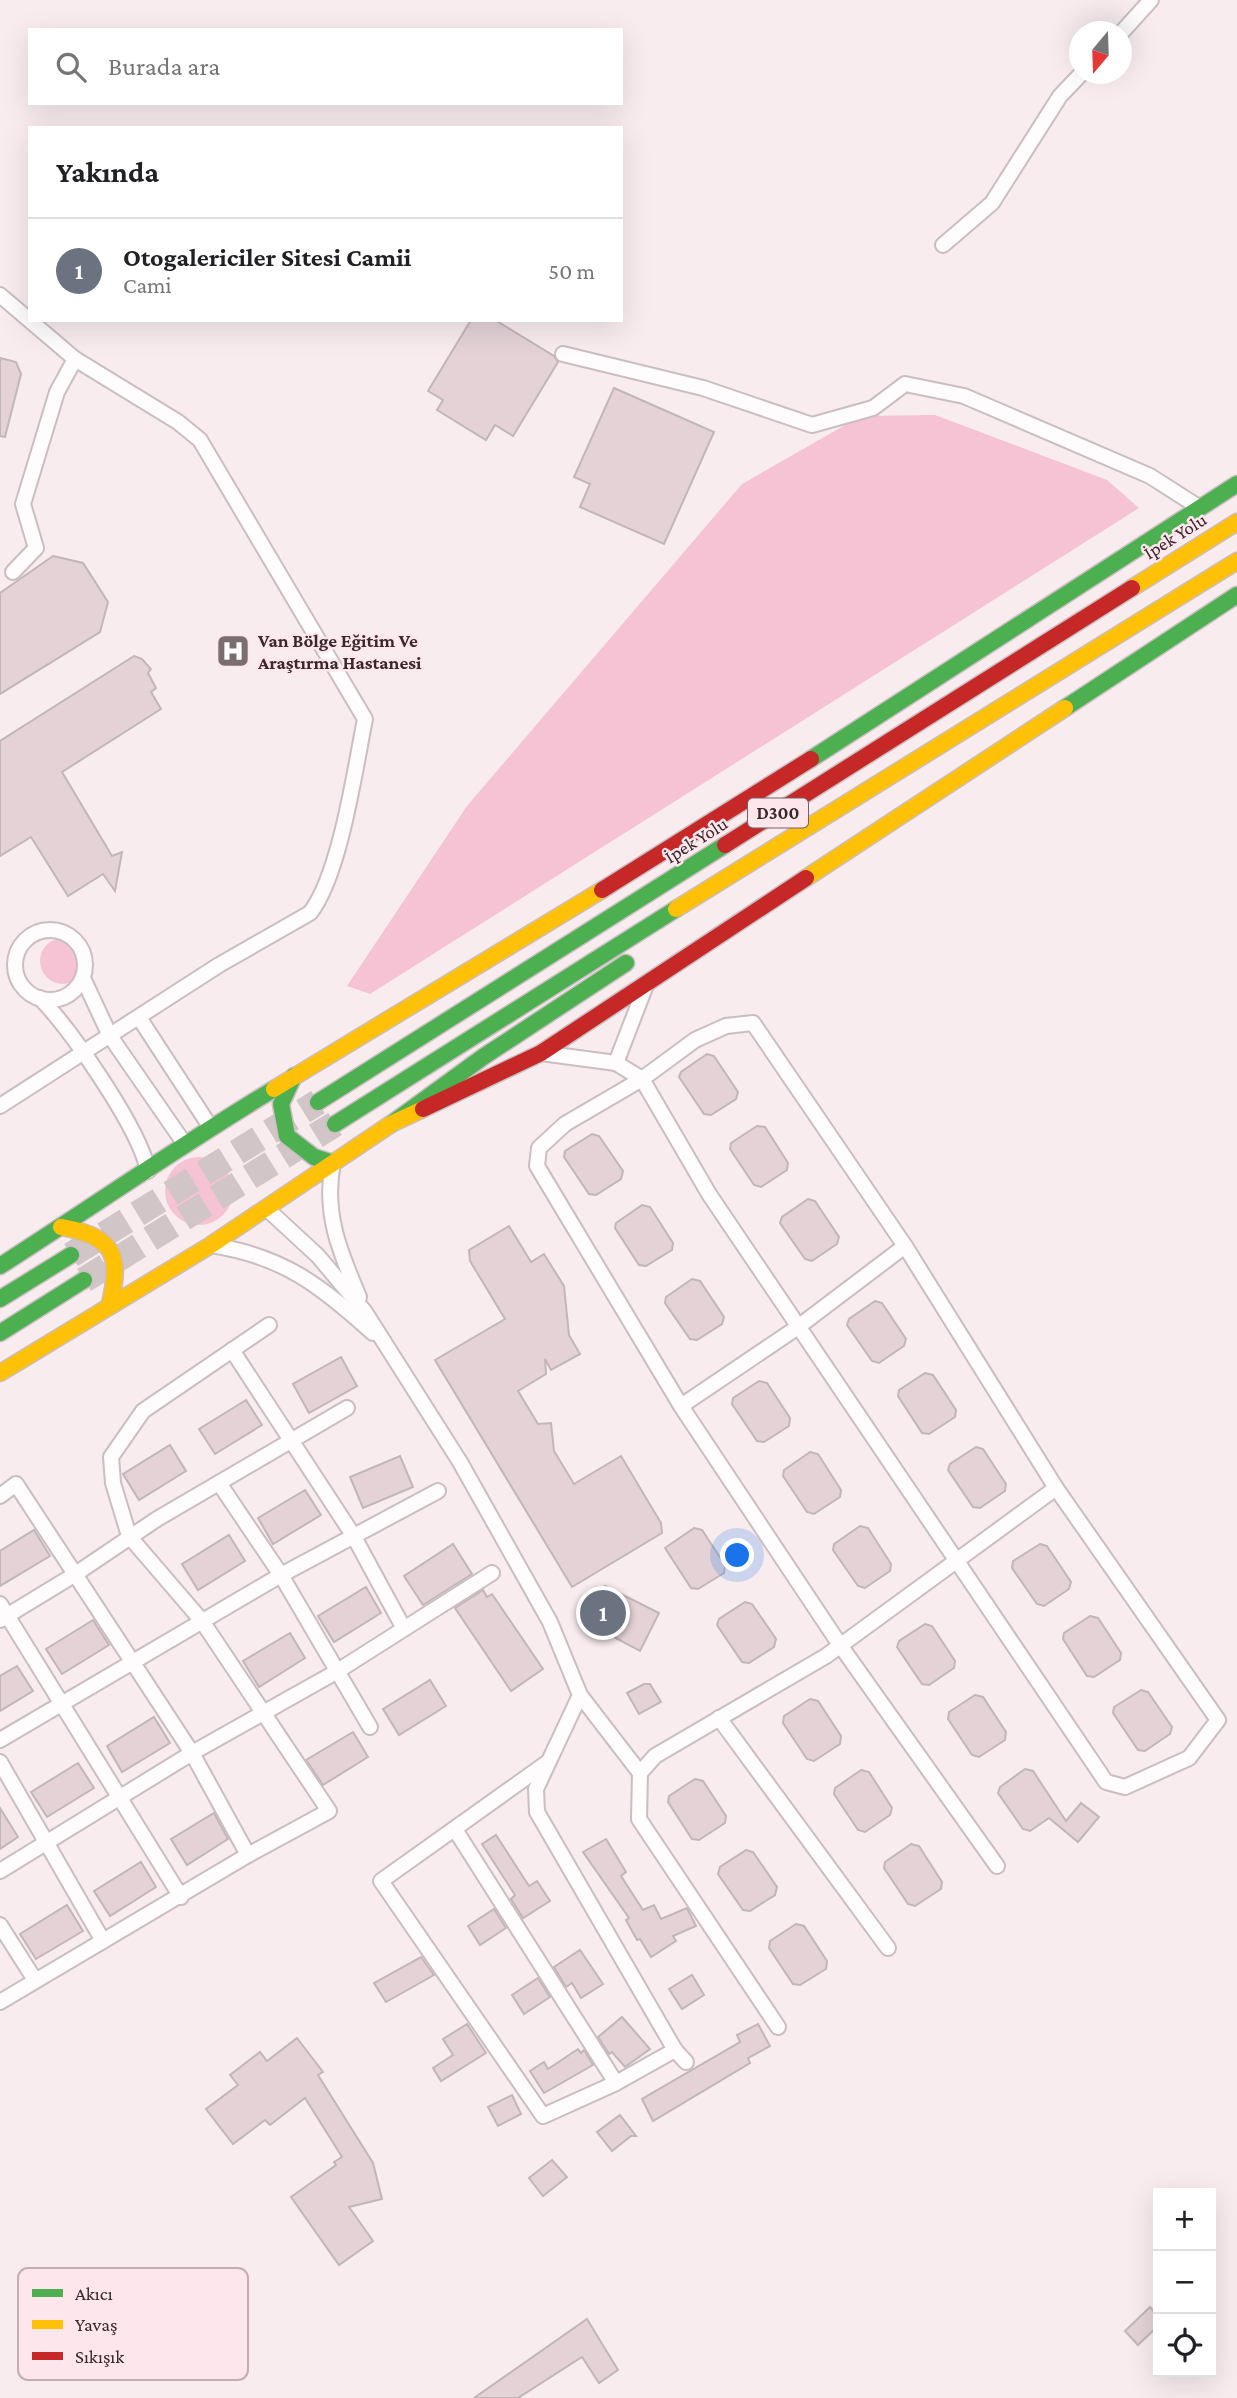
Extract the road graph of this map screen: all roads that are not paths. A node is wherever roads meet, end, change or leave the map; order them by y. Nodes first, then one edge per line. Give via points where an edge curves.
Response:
1 (1151, 0) edge
2 (1132, 21) edge
3 (1071, 84) edge
4 (943, 245) dead end
5 (0, 295) edge
6 (28, 319) edge
7 (32, 322) edge
8 (563, 354) dead end
9 (75, 359) junction
10 (1237, 484) edge
11 (1200, 508) junction
12 (1237, 522) edge
13 (1237, 561) edge
14 (13, 572) dead end
15 (1237, 595) edge
16 (1130, 629) junction
17 (691, 920) dead end
18 (645, 950) dead end
19 (83, 978) junction
20 (646, 985) junction
21 (40, 998) junction
22 (140, 1019) junction
23 (110, 1035) junction
24 (83, 1053) junction
25 (541, 1053) junction
26 (617, 1063) junction
27 (294, 1076) junction
28 (642, 1079) junction
29 (318, 1102) tunnel mouth
30 (0, 1106) edge
31 (335, 1124) tunnel mouth
32 (391, 1125) junction
33 (211, 1128) junction
34 (184, 1143) junction
35 (333, 1163) junction
36 (148, 1171) junction
37 (267, 1208) junction
38 (61, 1227) junction
39 (211, 1245) junction
40 (905, 1246) junction
41 (71, 1255) tunnel mouth
42 (0, 1266) edge
43 (84, 1280) tunnel mouth
44 (0, 1299) edge
45 (110, 1304) junction
46 (365, 1312) junction
47 (269, 1325) dead end
48 (798, 1327) junction
49 (0, 1333) edge
50 (387, 1346) junction
51 (232, 1350) junction
52 (0, 1373) edge
53 (681, 1406) junction
54 (347, 1408) dead end
55 (293, 1440) junction
56 (219, 1483) junction
57 (1056, 1488) junction
58 (438, 1491) dead end
59 (0, 1496) edge
60 (353, 1535) junction
61 (129, 1536) junction
62 (956, 1563) junction
63 (492, 1573) dead end
64 (74, 1575) junction
65 (281, 1575) junction
66 (3, 1613) edge
67 (202, 1621) junction
68 (403, 1627) junction
69 (840, 1645) junction
70 (135, 1663) junction
71 (336, 1672) junction
72 (580, 1695) junction
73 (61, 1705) junction
74 (263, 1712) junction
75 (719, 1718) junction
76 (370, 1727) dead end
77 (0, 1740) edge
78 (192, 1752) junction
79 (550, 1761) junction
80 (0, 1762) edge
81 (640, 1773) junction
82 (120, 1799) junction
83 (456, 1831) junction
84 (48, 1842) junction
85 (248, 1855) junction
86 (997, 1866) dead end
87 (0, 1871) edge
88 (181, 1897) junction
89 (0, 1925) edge
90 (103, 1941) junction
91 (888, 1948) dead end
92 (35, 1980) junction
93 (0, 2002) edge
94 (778, 2027) dead end
95 (675, 2050) junction
96 (686, 2062) dead end
97 (616, 2083) junction

1 - 2 street
3 - 4 street via 992,203
5 - 6 street
7 - 9 street
8 - 11 street via 703,388 813,425 873,408 905,384 964,396 1150,476
9 - 14 street via 57,392 23,504 36,548
9 - 22 street via 200,439 365,719 331,874 320,901 310,913 219,965
10 - 11 main road
11 - 27 main road via 698,832
12 - 29 main road, İpek Yolu / D300
13 - 16 main road, D300
15 - 20 main road
16 - 17 main road
16 - 31 main road, D300 via 928,750
18 - 32 main road
19 - 21 street via 69,995
19 - 21 street via 85,956 72,937 49,930 37,932 19,948 16,972 28,992
19 - 23 street
20 - 25 main road
20 - 26 street
21 - 24 street
22 - 23 street
22 - 33 street
23 - 24 street
23 - 34 street
24 - 30 street
24 - 36 street via 139,1141
25 - 26 street
25 - 32 main road
26 - 28 street
27 - 33 main road
27 - 35 main road via 281,1104 287,1136 314,1157
28 - 40 street via 695,1040 726,1026 753,1023
28 - 48 street via 709,1194
28 - 53 street via 565,1124 540,1148 537,1166
32 - 35 main road
33 - 34 main road
34 - 36 main road
35 - 37 main road
35 - 46 street via 332,1228
36 - 38 main road
37 - 39 main road
37 - 46 street via 318,1256
38 - 42 main road
38 - 45 main road via 98,1236 110,1247 117,1263
39 - 45 main road
39 - 50 street via 243,1250 285,1266 343,1306
40 - 48 street
40 - 57 street
41 - 44 main road
43 - 49 main road
45 - 52 main road
46 - 50 street
47 - 51 street
48 - 53 street
48 - 62 street
50 - 72 street via 460,1462 538,1601
51 - 55 street
51 - 61 street via 143,1411 111,1457 113,1483
53 - 69 street
54 - 55 street
55 - 56 street
55 - 60 street
56 - 61 street
56 - 65 street
57 - 62 street
57 - 62 street via 1218,1720 1189,1758 1125,1787 1105,1782
58 - 60 street
59 - 64 street via 16,1484
60 - 65 street
60 - 68 street
61 - 64 street
61 - 67 street
62 - 69 street
63 - 68 street
64 - 66 street
64 - 70 street
65 - 67 street
65 - 71 street
66 - 73 street
67 - 70 street
67 - 74 street
68 - 71 street
69 - 75 street
69 - 86 street
70 - 73 street
70 - 78 street
71 - 74 street
71 - 76 street
72 - 79 street
72 - 81 street
73 - 77 street
73 - 82 street
74 - 78 street
74 - 85 street via 329,1811
75 - 81 street via 655,1756
75 - 91 street
78 - 82 street
78 - 85 street
79 - 83 street
79 - 95 street via 536,1789 537,1812
80 - 84 street
81 - 94 street via 639,1819
82 - 84 street
82 - 88 street
83 - 97 street
83 - 97 street via 381,1881 543,2116
84 - 87 street
84 - 90 street
85 - 88 street
88 - 90 street
89 - 92 street
90 - 92 street
92 - 93 street
95 - 96 street
95 - 97 street

